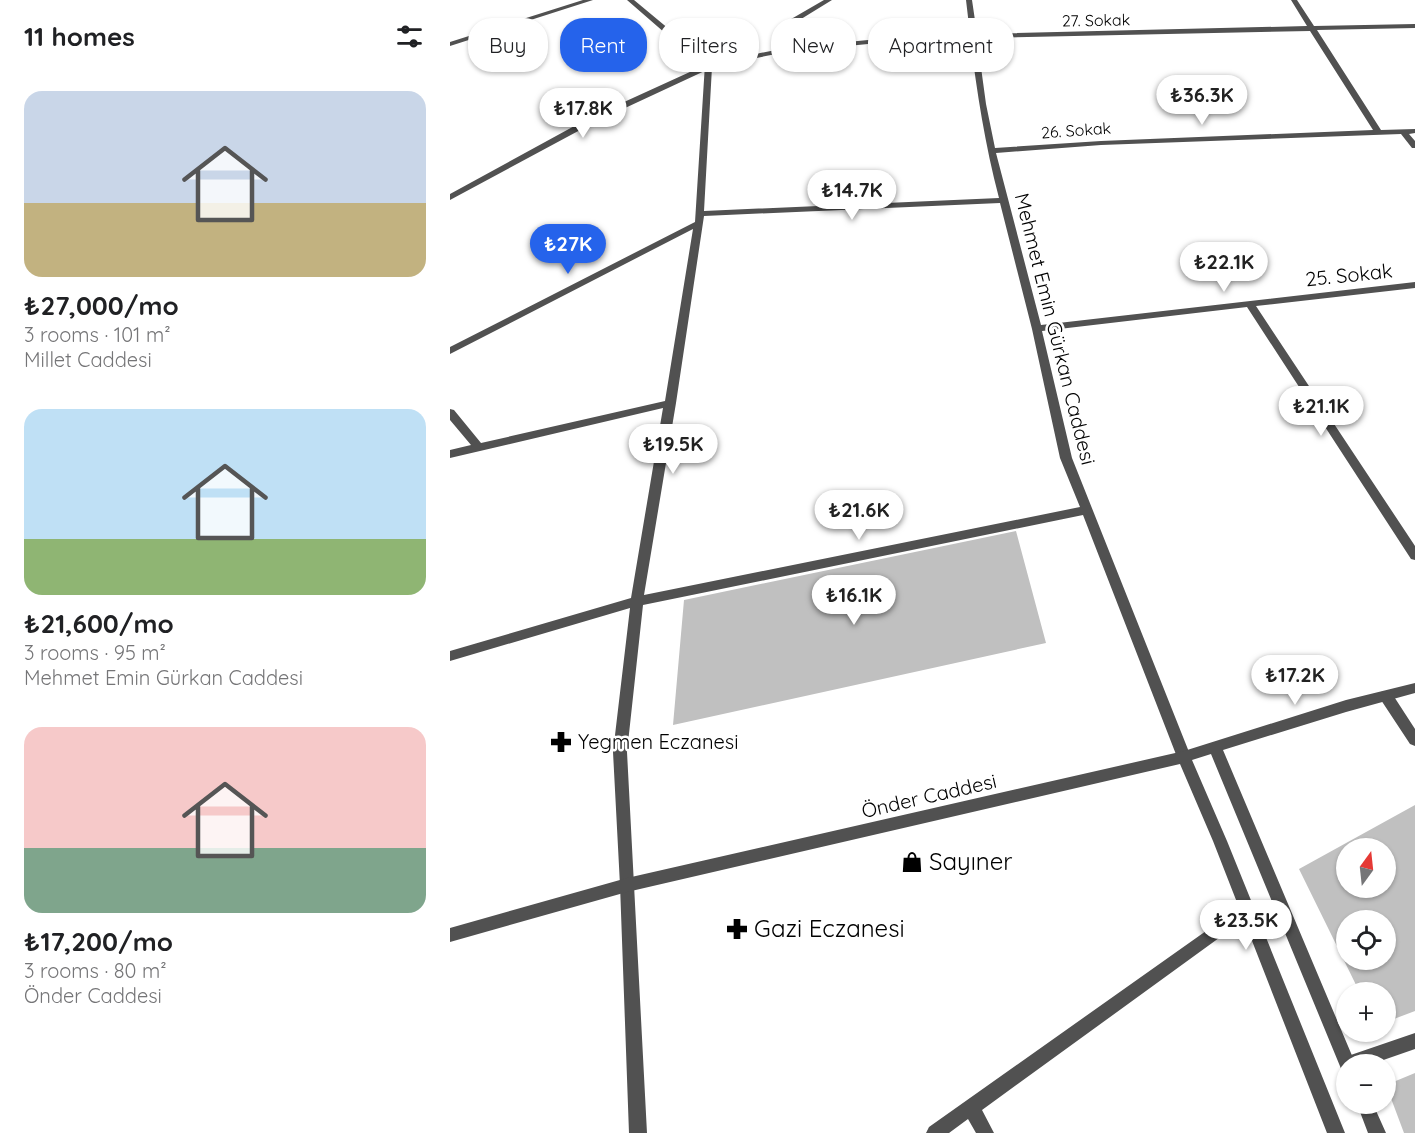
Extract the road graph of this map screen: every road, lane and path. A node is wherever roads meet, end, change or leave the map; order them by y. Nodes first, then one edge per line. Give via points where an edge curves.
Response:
1 (590, 0) edge
2 (630, 0) edge
3 (829, 0) edge
4 (969, 0) edge
5 (1294, 0) edge
6 (797, 18) edge
7 (971, 18) edge
8 (659, 25) edge
9 (1415, 26) edge
10 (1313, 30) junction
11 (1014, 35) edge
12 (868, 42) edge
13 (450, 44) edge
14 (759, 56) edge
15 (695, 72) edge
16 (708, 72) edge
17 (978, 72) edge
18 (1415, 131) edge
19 (1378, 132) junction
20 (1404, 132) junction
21 (1415, 146) edge
22 (991, 151) junction
23 (450, 197) edge
24 (1003, 200) junction
25 (699, 219) junction
26 (1415, 285) edge
27 (1250, 304) junction
28 (1037, 328) junction
29 (450, 351) edge
30 (671, 403) junction
31 (450, 413) edge
32 (478, 447) junction
33 (450, 454) edge
34 (1087, 510) junction
35 (1415, 556) edge
36 (637, 602) junction
37 (450, 656) edge
38 (1415, 688) edge
39 (1386, 696) junction
40 (1415, 740) edge
41 (1215, 747) junction
42 (1184, 757) junction
43 (627, 885) junction
44 (1247, 909) junction
45 (450, 935) edge
46 (1415, 1041) edge
47 (1344, 1054) edge
48 (1377, 1054) edge
49 (972, 1109) junction
50 (1369, 1114) edge
51 (638, 1133) edge
52 (935, 1133) edge
53 (985, 1133) edge
54 (1336, 1133) edge
55 (1377, 1133) edge

1 - 13 street
2 - 8 street
3 - 6 street
4 - 7 street, Mehmet Emin Gürkan Caddesi
5 - 10 street
9 - 10 street, 27. Sokak
10 - 11 street, 27. Sokak
10 - 19 street
12 - 14 street, 27. Sokak
15 - 23 street, 27. Sokak via 592,120
16 - 25 street
17 - 22 street, Mehmet Emin Gürkan Caddesi
18 - 20 street, 26. Sokak
19 - 20 street, 26. Sokak
19 - 22 street, 26. Sokak
20 - 21 street
22 - 24 street, Mehmet Emin Gürkan Caddesi
24 - 25 street
24 - 28 street, Mehmet Emin Gürkan Caddesi
25 - 29 street
25 - 30 street
26 - 27 street, 25. Sokak
27 - 28 street, 25. Sokak
27 - 35 street
28 - 34 street, Mehmet Emin Gürkan Caddesi via 1066,458
30 - 32 street
30 - 36 street
31 - 32 street
32 - 33 street
34 - 36 street
34 - 42 street, Mehmet Emin Gürkan Caddesi
36 - 37 street
36 - 43 street via 620,752
38 - 39 street, Önder Caddesi
39 - 40 street
39 - 41 street, Önder Caddesi
41 - 42 street, Önder Caddesi
41 - 47 street
42 - 43 street, Önder Caddesi
42 - 44 street, Mehmet Emin Gürkan Caddesi
43 - 45 street, Önder Caddesi
43 - 51 street
44 - 49 street
44 - 54 street, Mehmet Emin Gürkan Caddesi
46 - 48 street
49 - 52 street
49 - 53 street
50 - 55 street

